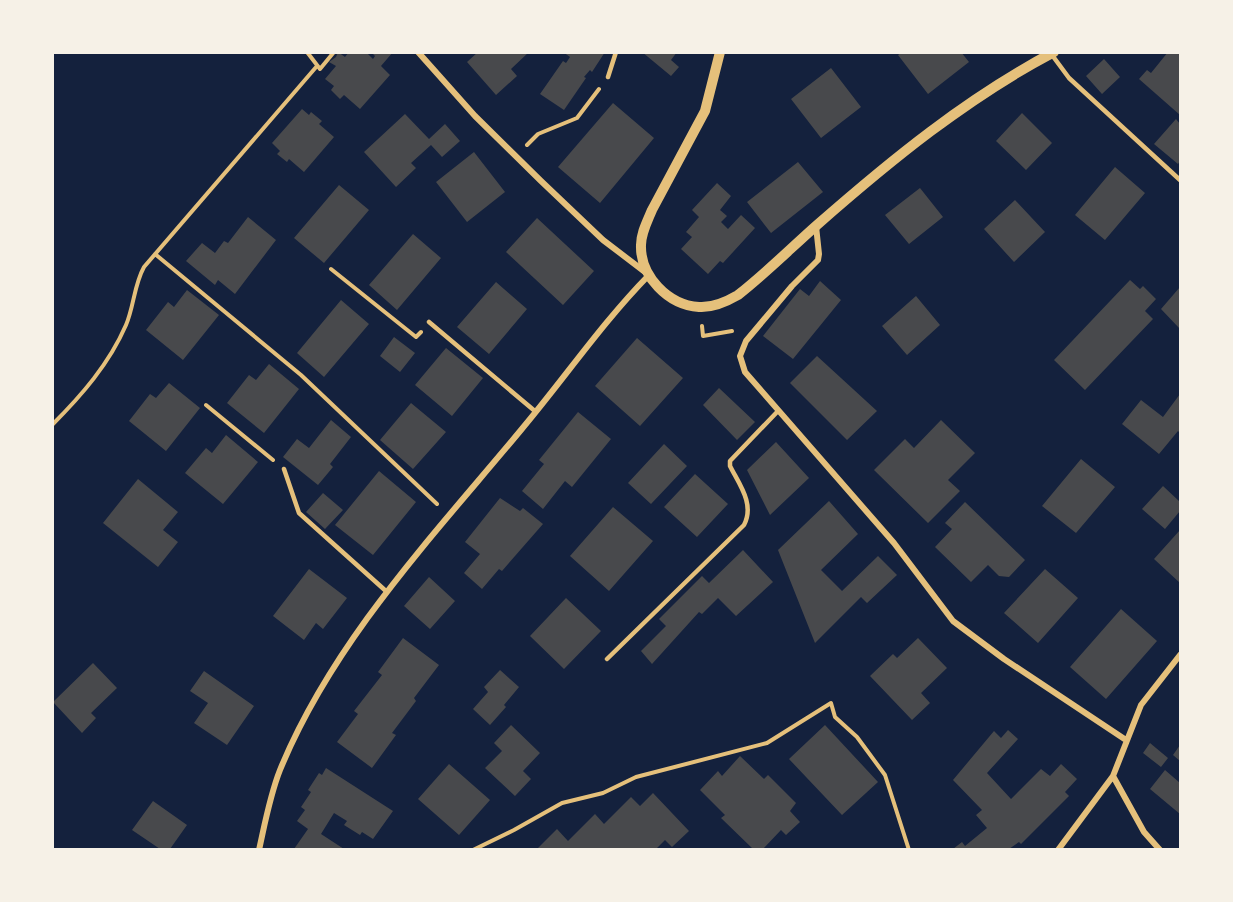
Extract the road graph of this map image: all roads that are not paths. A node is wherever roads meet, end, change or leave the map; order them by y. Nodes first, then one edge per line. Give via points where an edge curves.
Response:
1 (418, 52) edge
2 (616, 52) edge
3 (720, 52) edge
4 (1052, 53) edge
5 (608, 77) road end
6 (1180, 180) edge
7 (816, 226) junction
8 (649, 275) junction
9 (429, 322) dead end
10 (778, 411) junction
11 (536, 412) junction
12 (284, 469) road end
13 (388, 592) junction
14 (1180, 655) edge
15 (607, 659) dead end
16 (1126, 740) junction
17 (1113, 776) junction
18 (259, 849) edge
19 (1058, 849) edge
20 (1160, 849) edge

1 - 8 street via 475,116 587,225
2 - 5 lane
3 - 8 street via 705,111 642,235 642,256
4 - 6 lane via 1069,78
4 - 7 street via 953,114
7 - 8 street via 738,295 722,304 684,304 654,284
7 - 10 street via 817,262 756,327 740,356 745,372
8 - 11 street via 618,307
9 - 11 lane
10 - 15 lane via 730,461 748,504 744,525
10 - 16 street via 894,543 953,621
11 - 13 street
12 - 13 lane via 299,513
13 - 18 street via 343,654 298,730 276,781
14 - 16 street via 1144,700
16 - 17 street
17 - 19 street
17 - 20 street via 1144,832

